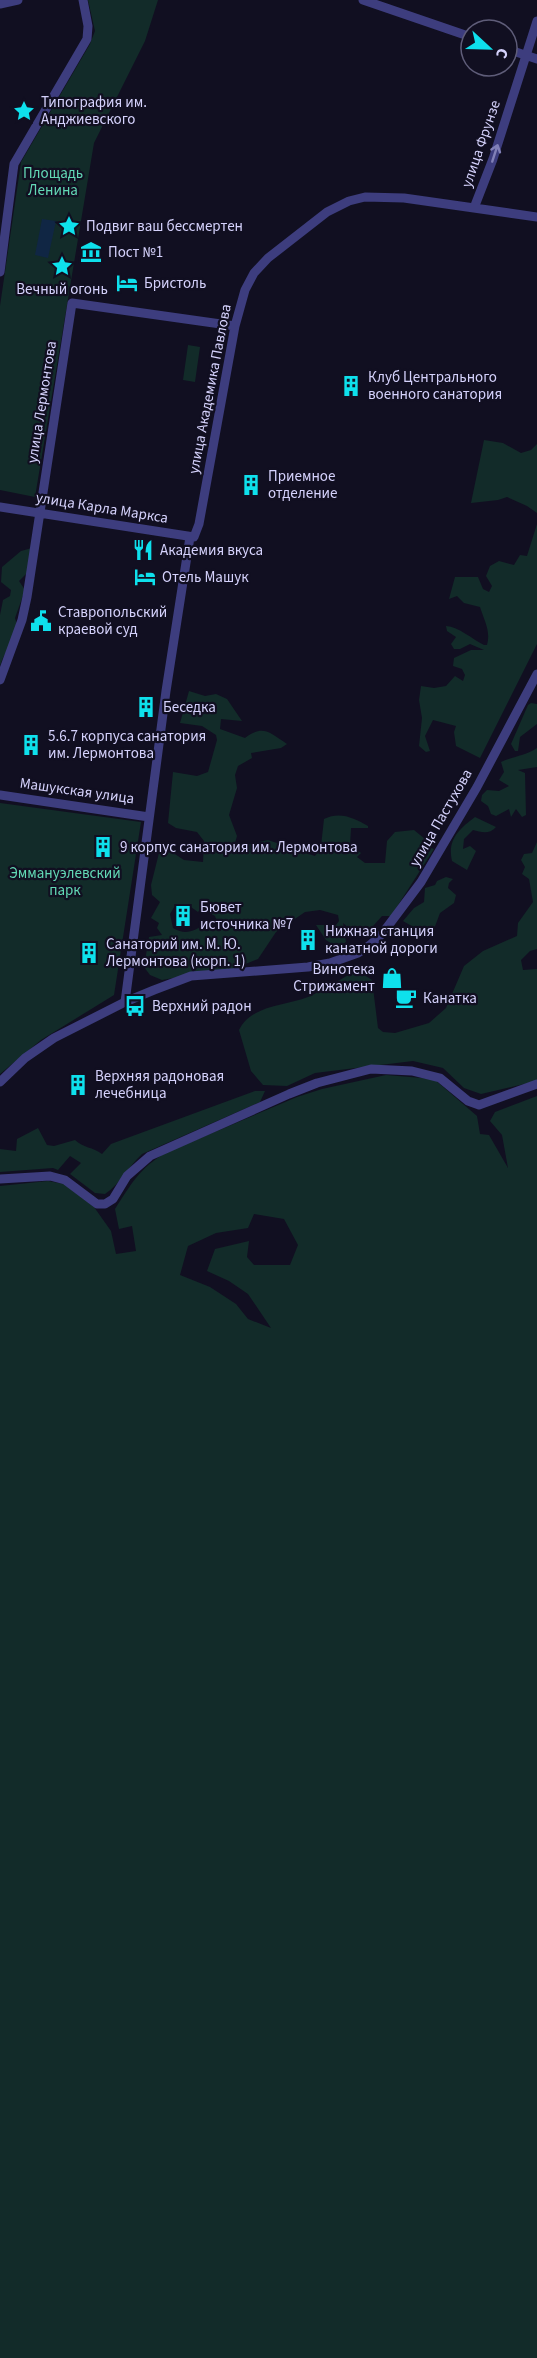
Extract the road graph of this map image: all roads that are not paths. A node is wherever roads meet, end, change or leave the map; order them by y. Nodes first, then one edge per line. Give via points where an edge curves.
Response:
1 (18, 0) edge
2 (83, 0) edge
3 (369, 1) edge
4 (0, 4) edge
5 (537, 21) edge
6 (459, 33) edge
7 (519, 54) edge
8 (526, 56) junction
9 (537, 59) edge
10 (474, 208) junction
11 (537, 217) edge
12 (0, 272) edge
13 (235, 326) junction
14 (0, 507) edge
15 (40, 513) junction
16 (193, 535) junction
17 (537, 674) edge
18 (0, 680) edge
19 (0, 795) edge
20 (149, 817) junction
21 (124, 1002) junction
22 (0, 1082) edge
23 (537, 1084) edge
24 (0, 1179) edge

1 - 4 street
2 - 12 street via 87,39 14,164
3 - 6 street
5 - 8 street, улица Фрунзе
7 - 8 street
8 - 9 street
10 -> 8 street, улица Фрунзе
10 - 11 street, улица Академика Павлова
10 - 13 street, улица Академика Павлова via 404,198 365,197 349,201 300,232 254,273
13 - 15 street, улица Лермонтова via 72,303
13 - 16 street, улица Академика Павлова
14 - 15 street, улица Карла Маркса
15 - 16 street, улица Карла Маркса
15 - 18 street, улица Лермонтова via 22,620
16 - 20 street, улица Академика Павлова
17 - 21 street, улица Пастухова via 421,882 370,945 347,958 308,967 191,976
19 - 20 street, Машукская улица
20 - 21 street, улица Академика Павлова
21 - 22 street, улица Пастухова via 54,1038
23 - 24 street via 479,1105 440,1078 412,1071 371,1069 289,1094 150,1156 127,1176 113,1199 105,1204 97,1204 65,1180 50,1176

